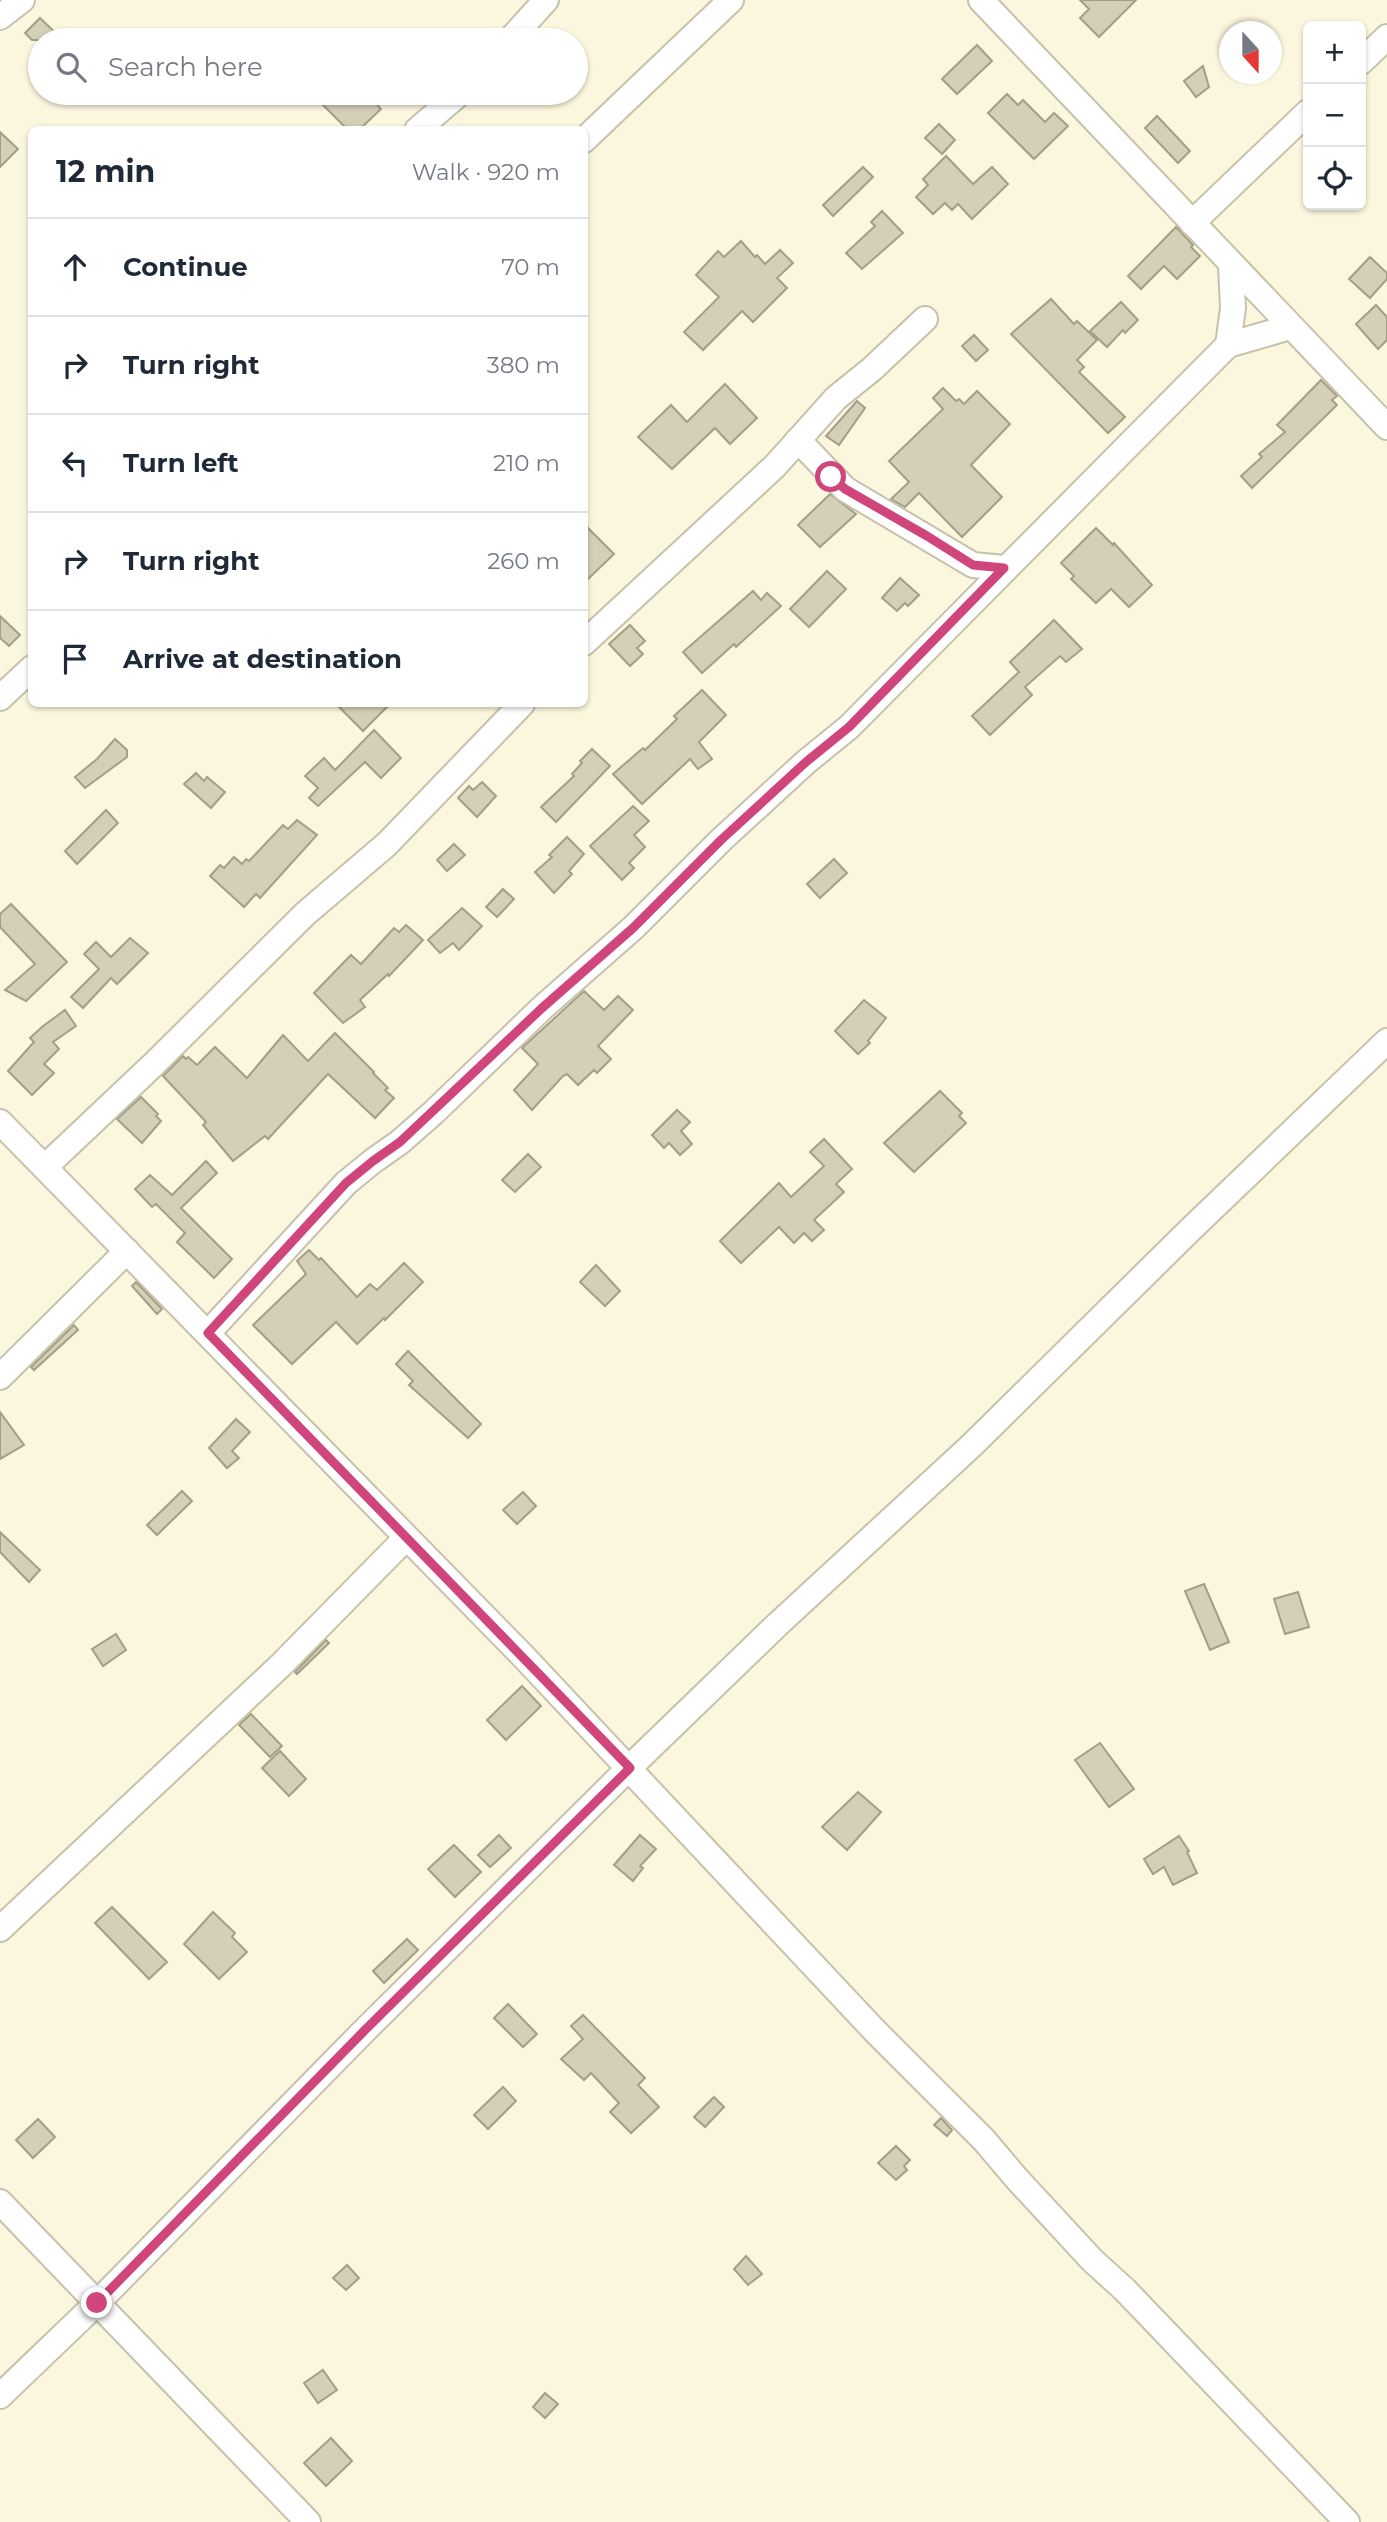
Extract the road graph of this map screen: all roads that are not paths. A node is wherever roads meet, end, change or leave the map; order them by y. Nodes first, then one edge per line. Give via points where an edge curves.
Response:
1 (22, 0) edge
2 (546, 0) edge
3 (731, 0) edge
4 (981, 0) edge
5 (0, 17) edge
6 (521, 28) edge
7 (1387, 37) edge
8 (1366, 57) edge
9 (446, 105) edge
10 (1303, 117) edge
11 (422, 126) edge
12 (588, 136) edge
13 (1192, 223) junction
14 (1231, 265) junction
15 (925, 319) dead end
16 (1290, 327) junction
17 (1228, 345) junction
18 (1387, 427) edge
19 (799, 440) junction
20 (1004, 568) junction
21 (588, 639) edge
22 (28, 672) edge
23 (0, 698) edge
24 (519, 707) edge
25 (1387, 1041) edge
26 (0, 1122) edge
27 (46, 1166) junction
28 (127, 1251) junction
29 (208, 1333) junction
30 (0, 1377) edge
31 (406, 1538) junction
32 (630, 1768) junction
33 (0, 1929) edge
34 (0, 2202) edge
35 (97, 2303) junction
36 (0, 2396) edge
37 (308, 2522) edge
38 (1347, 2522) edge

1 - 5 street
2 - 6 street
3 - 12 street
4 - 13 street
7 - 8 street
9 - 11 street
10 - 13 street
13 - 14 street
14 - 16 street
14 - 17 street via 1233,308
15 - 19 street via 836,398
16 - 17 street
16 - 18 street
17 - 20 street
19 - 20 street via 845,489 973,565
19 - 21 street
20 - 29 street via 849,727 721,840 633,928 400,1142 346,1183
22 - 23 street
24 - 27 street via 387,844 305,915
25 - 32 street via 971,1446 778,1623
26 - 27 street
27 - 28 street
28 - 29 street
28 - 30 street
29 - 31 street
31 - 32 street
31 - 33 street via 253,1692
32 - 35 street
32 - 38 street via 874,2030 985,2140 1093,2260
34 - 35 street
35 - 36 street
35 - 37 street

